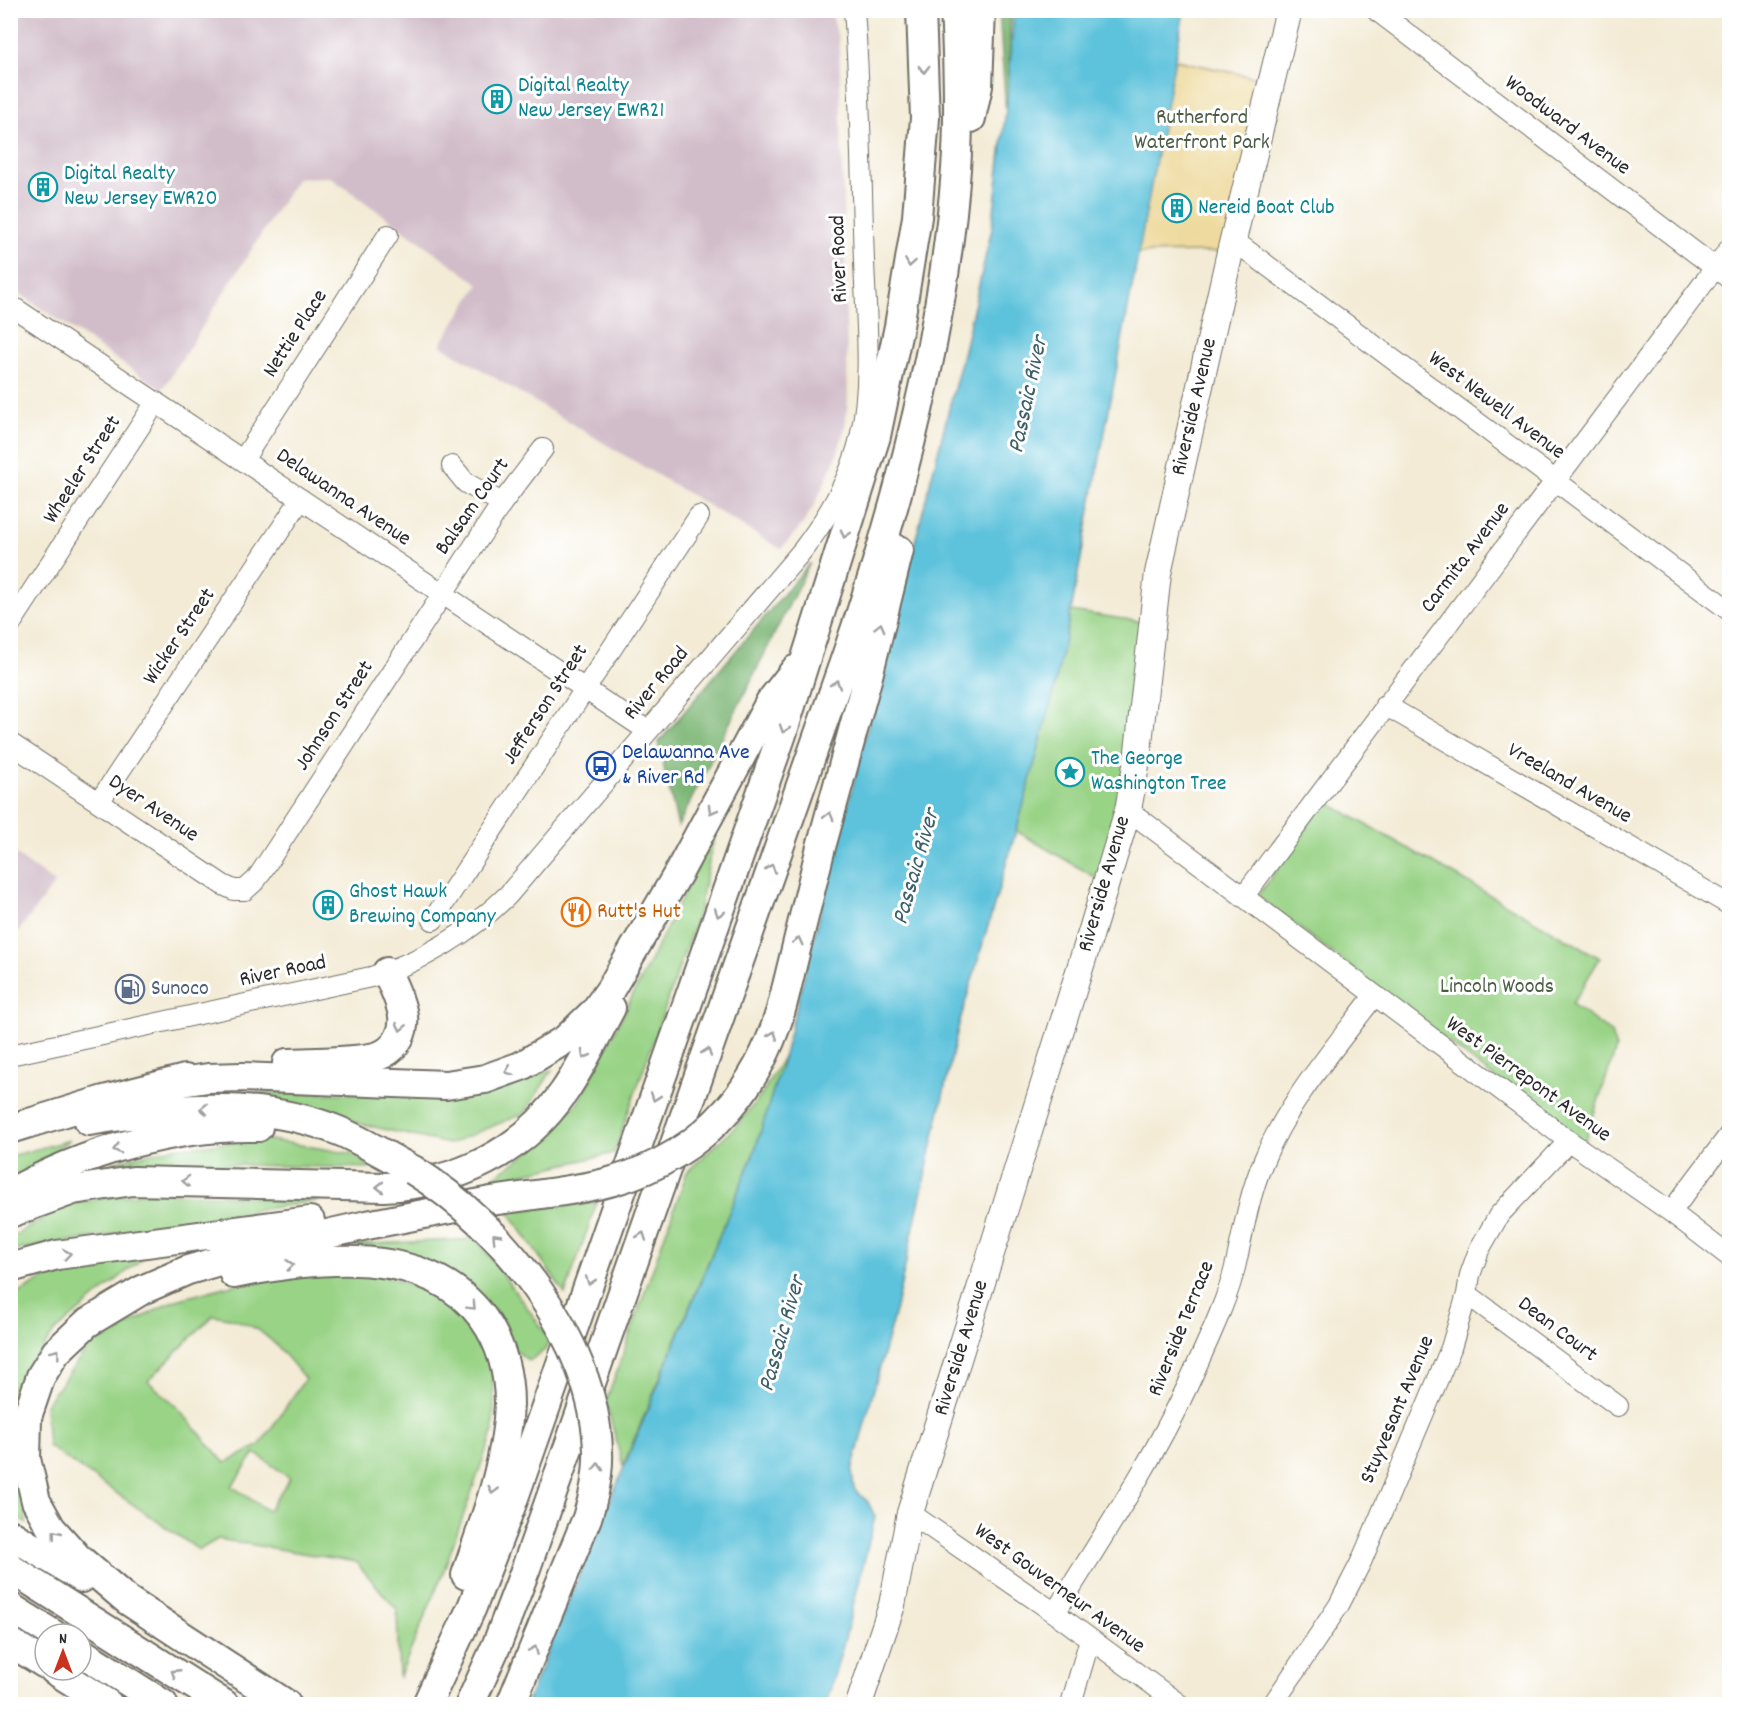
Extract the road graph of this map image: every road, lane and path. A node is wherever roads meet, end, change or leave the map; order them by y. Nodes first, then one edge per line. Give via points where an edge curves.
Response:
1 (854, 10) edge
2 (921, 10) edge
3 (955, 10) edge
4 (981, 10) edge
5 (1289, 10) edge
6 (1376, 10) edge
7 (950, 226) junction
8 (388, 235) dead end
9 (1233, 240) junction
10 (1730, 248) edge
11 (1722, 274) edge
12 (12, 308) edge
13 (932, 333) junction
14 (156, 402) junction
15 (543, 449) dead end
16 (243, 460) junction
17 (452, 466) dead end
18 (1555, 480) junction
19 (301, 499) junction
20 (501, 504) junction
21 (699, 516) dead end
22 (443, 592) junction
23 (1730, 611) edge
24 (10, 625) edge
25 (808, 653) junction
26 (586, 688) junction
27 (1385, 705) junction
28 (648, 731) junction
29 (10, 743) edge
30 (99, 802) junction
31 (1128, 810) junction
32 (266, 865) joint
33 (679, 872) junction
34 (1243, 897) junction
35 (1730, 905) edge
36 (433, 920) dead end
37 (387, 972) junction
38 (1374, 996) junction
39 (10, 1055) edge
40 (167, 1084) junction
41 (10, 1129) edge
42 (1730, 1134) edge
43 (10, 1139) edge
44 (1569, 1141) junction
45 (406, 1166) junction
46 (10, 1193) edge
47 (491, 1201) junction
48 (1671, 1212) junction
49 (10, 1213) edge
50 (1730, 1257) edge
51 (10, 1268) edge
52 (1467, 1294) junction
53 (111, 1309) junction
54 (1618, 1406) dead end
55 (910, 1513) junction
56 (10, 1534) edge
57 (10, 1568) edge
58 (10, 1607) edge
59 (1055, 1613) junction
60 (34, 1622) edge
61 (165, 1625) junction
62 (1090, 1639) junction
63 (10, 1642) edge
64 (33, 1656) edge
65 (93, 1660) edge
66 (73, 1682) edge
67 (108, 1704) edge
68 (163, 1704) edge
69 (224, 1704) edge
70 (286, 1704) edge
71 (413, 1704) edge
72 (427, 1704) edge
73 (470, 1704) edge
74 (511, 1704) edge
75 (859, 1704) edge
76 (1071, 1704) edge
77 (1179, 1704) edge
78 (1273, 1704) edge

1 - 28 street, River Road via 866,322 861,436 844,485 829,513
2 -> 25 highway via 925,117 922,167 903,308 876,436
3 - 7 highway via 958,118
4 - 7 highway via 978,87
5 - 9 main road, Riverside Avenue
6 - 11 street, Woodward Avenue
7 - 13 highway
8 - 16 street, Nettie Place
9 - 18 street, West Newell Avenue
9 - 31 main road, Riverside Avenue via 1158,573
10 - 11 street, Carmita Avenue
11 - 18 street, Carmita Avenue
12 - 14 street, Delawanna Avenue
47 -> 13 highway, bridge via 610,1182 649,1168 695,1140 731,1107 751,1080 773,1036 783,1003 906,521 919,452
73 -> 13 highway via 526,1568 856,628 896,496
14 - 16 street, Delawanna Avenue
14 - 24 street, Wheeler Street
15 - 20 street, Balsam Court
16 - 19 street, Delawanna Avenue
17 - 20 street via 466,483
18 - 23 street, West Newell Avenue
18 - 27 street, Carmita Avenue
19 - 22 street, Delawanna Avenue
19 - 30 street, Wicker Street
20 - 22 street, Balsam Court
21 - 26 street, Jefferson Street
22 - 26 street, Delawanna Avenue
22 - 32 street, Johnson Street
25 -> 33 highway via 770,702
25 -> 72 highway via 512,1506 472,1607
26 - 28 street, Delawanna Avenue
26 - 36 street, Jefferson Street
27 - 34 street, Carmita Avenue
27 - 35 street, Vreeland Avenue
28 - 37 street, River Road via 495,908 447,945
29 - 30 street, Dyer Avenue
30 - 32 street, Dyer Avenue via 234,890 245,890
31 - 34 street, West Pierrepont Avenue
31 - 55 main road, Riverside Avenue
33 -> 40 highway via 595,1011 556,1046 509,1071 446,1085 242,1077
33 -> 49 highway via 625,983 564,1092 531,1130 481,1164 434,1181 384,1187 117,1182 73,1190
34 - 38 street, West Pierrepont Avenue
37 - 39 street, River Road
37 -> 40 highway via 404,1024 395,1045 382,1055 255,1066
38 - 44 street, West Pierrepont Avenue
38 - 59 street, Riverside Terrace via 1281,1126 1250,1197 1236,1264 1197,1365 1165,1431
40 - 41 highway
42 - 48 street
45 -> 43 highway via 324,1126 230,1109 133,1114
44 - 48 street, West Pierrepont Avenue
44 - 52 street, Stuyvesant Avenue via 1493,1224 1479,1250
45 -> 46 highway via 305,1132 235,1128 161,1138 106,1152
74 -> 45 highway, bridge via 587,1518 597,1479 595,1423 576,1358 530,1278 477,1219
51 -> 47 highway via 79,1252
47 - 53 highway via 334,1232 206,1264 157,1283
48 - 50 street, West Pierrepont Avenue
52 - 54 street, Dean Court
52 - 78 street, Stuyvesant Avenue via 1451,1348 1361,1562 1340,1605
61 -> 53 highway via 105,1581 61,1540 42,1514 28,1473 25,1431 41,1376 65,1342
53 -> 71 highway via 254,1270 358,1262 424,1273 447,1284 478,1311 495,1338 506,1371 507,1432 474,1550
55 - 59 street, West Gouverneur Avenue
55 - 75 main road, Riverside Avenue via 892,1605
56 - 61 highway
69 -> 57 highway
58 - 60 highway
59 - 62 street, West Gouverneur Avenue
61 - 70 highway
62 - 76 street
62 - 77 street, West Gouverneur Avenue
63 - 64 highway
65 - 68 highway
66 - 67 highway

